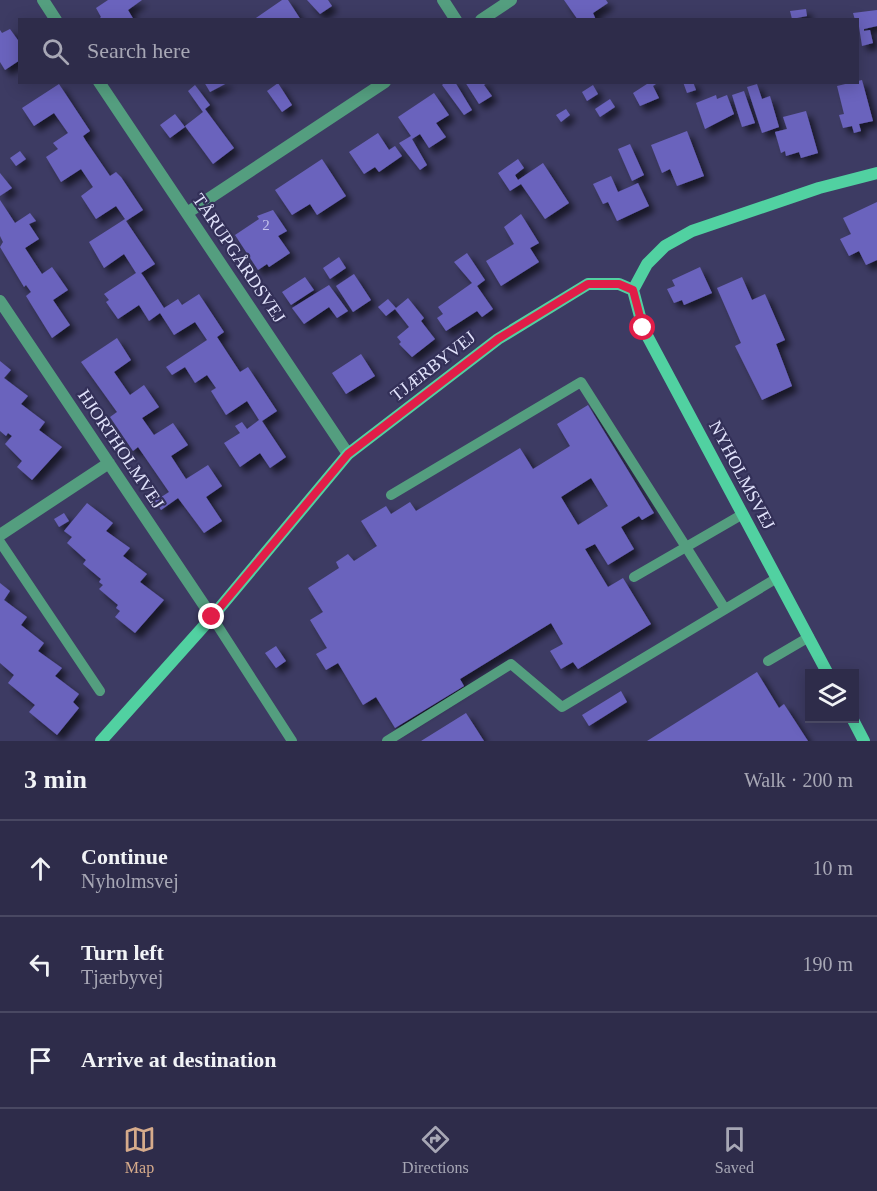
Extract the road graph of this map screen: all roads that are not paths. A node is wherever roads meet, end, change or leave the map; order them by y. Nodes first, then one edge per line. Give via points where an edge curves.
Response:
1 (43, 0) edge
2 (443, 0) edge
3 (511, 0) edge
4 (55, 18) edge
5 (455, 18) edge
6 (484, 18) edge
7 (100, 84) edge
8 (382, 84) edge
9 (877, 172) edge
10 (187, 213) junction
11 (633, 290) junction
12 (1, 304) edge
13 (348, 454) junction
14 (109, 463) junction
15 (391, 495) dead end
16 (743, 514) junction
17 (0, 535) edge
18 (0, 542) edge
19 (686, 547) junction
20 (634, 577) dead end
21 (777, 578) junction
22 (725, 609) junction
23 (212, 617) junction
24 (809, 637) junction
25 (768, 661) dead end
26 (825, 669) edge
27 (100, 691) dead end
28 (855, 723) edge
29 (101, 741) edge
30 (292, 741) edge
31 (387, 741) edge
32 (864, 741) edge

1 - 4 street
2 - 5 street
3 - 6 street
7 - 10 street, TÅRUPGÅRDSVEJ
8 - 10 street
9 - 11 street via 692,231 665,246 647,264
10 - 13 street, TÅRUPGÅRDSVEJ
11 - 13 street, TJÆRBYVEJ via 619,284 588,284 498,339
11 - 16 street, NYHOLMSVEJ via 643,328
12 - 14 street, HJORTHOLMVEJ
13 - 23 street, TJÆRBYVEJ
14 - 17 street
14 - 23 street, HJORTHOLMVEJ
15 - 19 lane via 581,382
16 - 19 lane
16 - 21 street, NYHOLMSVEJ
18 - 27 lane
19 - 20 lane
19 - 22 lane
21 - 22 lane
21 - 24 street, NYHOLMSVEJ
22 - 31 lane via 562,707 511,664
23 - 29 street, TJÆRBYVEJ
23 - 30 lane
24 - 25 lane
24 - 26 street, NYHOLMSVEJ
28 - 32 street

